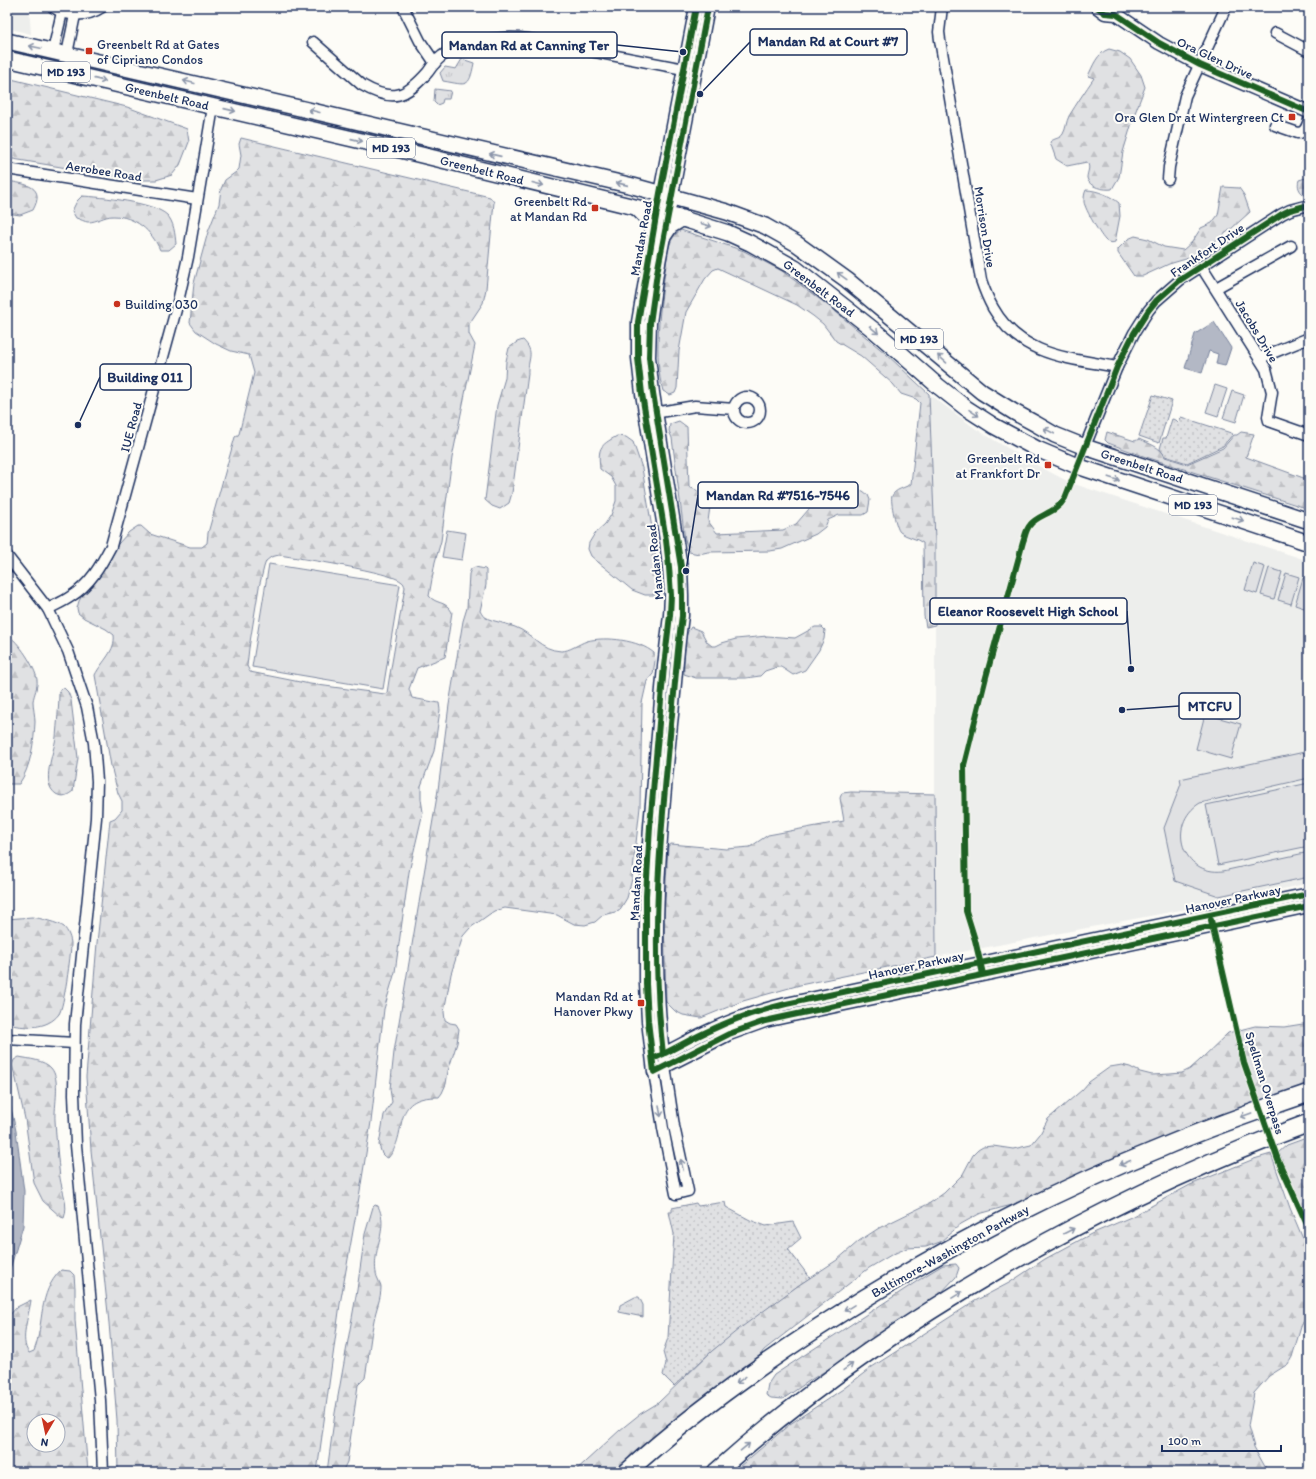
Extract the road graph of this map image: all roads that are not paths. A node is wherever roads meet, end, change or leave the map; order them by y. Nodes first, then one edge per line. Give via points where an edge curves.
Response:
1 (102, 7) edge
2 (404, 7) edge
3 (696, 7) edge
4 (708, 7) edge
5 (942, 7) edge
6 (1097, 7) edge
7 (1226, 7) edge
8 (57, 9) edge
9 (1114, 11) edge
10 (75, 15) junction
11 (1275, 33) dead end
12 (7, 41) edge
13 (313, 42) dead end
14 (1309, 51) edge
15 (60, 52) junction
16 (7, 59) edge
17 (435, 63) junction
18 (1200, 65) junction
19 (684, 68) junction
20 (213, 107) junction
21 (1309, 112) edge
22 (1309, 120) edge
23 (1275, 125) dead end
24 (7, 169) edge
25 (1168, 179) dead end
26 (666, 195) junction
27 (197, 199) junction
28 (1309, 205) edge
29 (637, 208) junction
30 (663, 214) junction
31 (683, 218) junction
32 (659, 234) junction
33 (1291, 246) dead end
34 (1201, 266) junction
35 (1216, 288) junction
36 (1309, 338) edge
37 (1260, 358) junction
38 (1117, 367) junction
39 (734, 409) dead end
40 (650, 413) junction
41 (1309, 435) edge
42 (1085, 447) junction
43 (1077, 466) junction
44 (1309, 521) edge
45 (1309, 543) edge
46 (7, 556) edge
47 (48, 609) junction
48 (1309, 894) edge
49 (1309, 906) edge
50 (7, 1039) edge
51 (74, 1044) junction
52 (658, 1056) junction
53 (660, 1070) junction
54 (1309, 1093) edge
55 (1309, 1123) edge
56 (103, 1472) edge
57 (627, 1472) edge
58 (716, 1472) edge

1 - 10 street via 90,13
2 - 17 street via 420,41
3 - 19 street, Mandan Road
4 - 26 street, Mandan Road
5 - 38 street, Morrison Drive via 940,40 981,280 988,299 1011,332 1030,345 1065,357
6 - 9 street, Ora Glen Drive via 1105,12
7 - 18 street
8 - 10 street
8 - 15 street
9 - 18 street, Ora Glen Drive via 1159,43
10 - 15 street
11 - 14 street
15 -> 12 main road, Greenbelt Road / MD 193
13 - 17 street via 362,85 390,96 400,95 416,86
26 -> 15 main road, Greenbelt Road / MD 193
16 -> 20 main road, Greenbelt Road / MD 193
17 - 19 street via 448,52 461,46 520,37
18 - 21 street, Ora Glen Drive
18 - 25 street via 1185,96
19 - 26 street, Mandan Road
20 - 27 street, IUE Road
20 -> 29 main road, Greenbelt Road / MD 193
22 - 23 street via 1302,133
24 - 27 street, Aerobee Road
26 - 30 street, Mandan Road
42 -> 26 main road, Greenbelt Road / MD 193 via 1055,435 982,392 847,280 797,244 765,226 716,208
27 - 47 street, IUE Road via 177,306 111,546 94,575 71,597
28 - 34 street, Frankfort Drive via 1282,214
29 - 30 main road, Greenbelt Road / MD 193
29 - 32 main road
30 - 31 main road, Greenbelt Road / MD 193
30 - 32 street, Mandan Road
31 - 32 main road
31 -> 43 main road, Greenbelt Road / MD 193 via 750,243 795,268 835,298 966,408 993,426
32 - 40 street, Mandan Road via 650,323
33 - 35 street
34 - 35 street, Jacobs Drive
34 - 38 street, Frankfort Drive via 1170,288 1148,311 1134,332
35 - 37 street, Jacobs Drive
36 - 37 street
37 - 41 street, Jacobs Drive via 1271,385 1269,421
38 - 42 street, Frankfort Drive
39 - 40 street via 696,406
40 - 52 street, Mandan Road via 681,567 682,595 657,897
42 - 43 street, Frankfort Drive
42 - 44 main road, Greenbelt Road / MD 193
43 -> 45 main road, Greenbelt Road / MD 193
46 - 47 street
47 - 51 street via 82,687 92,726 97,781 96,818
48 - 52 street, Hanover Parkway via 786,1004 726,1023
49 - 53 street, Hanover Parkway via 765,1021 729,1034
50 - 51 street
51 - 56 street via 76,1139 97,1364
52 - 53 street, Mandan Road
53 -> 53 street, Mandan Road via 666,1148 676,1194 688,1191
54 -> 57 highway, Baltimore-Washington Parkway via 1168,1145 1108,1171 936,1256 786,1349 692,1418
58 -> 55 highway via 822,1386 923,1316 1004,1267 1170,1180

